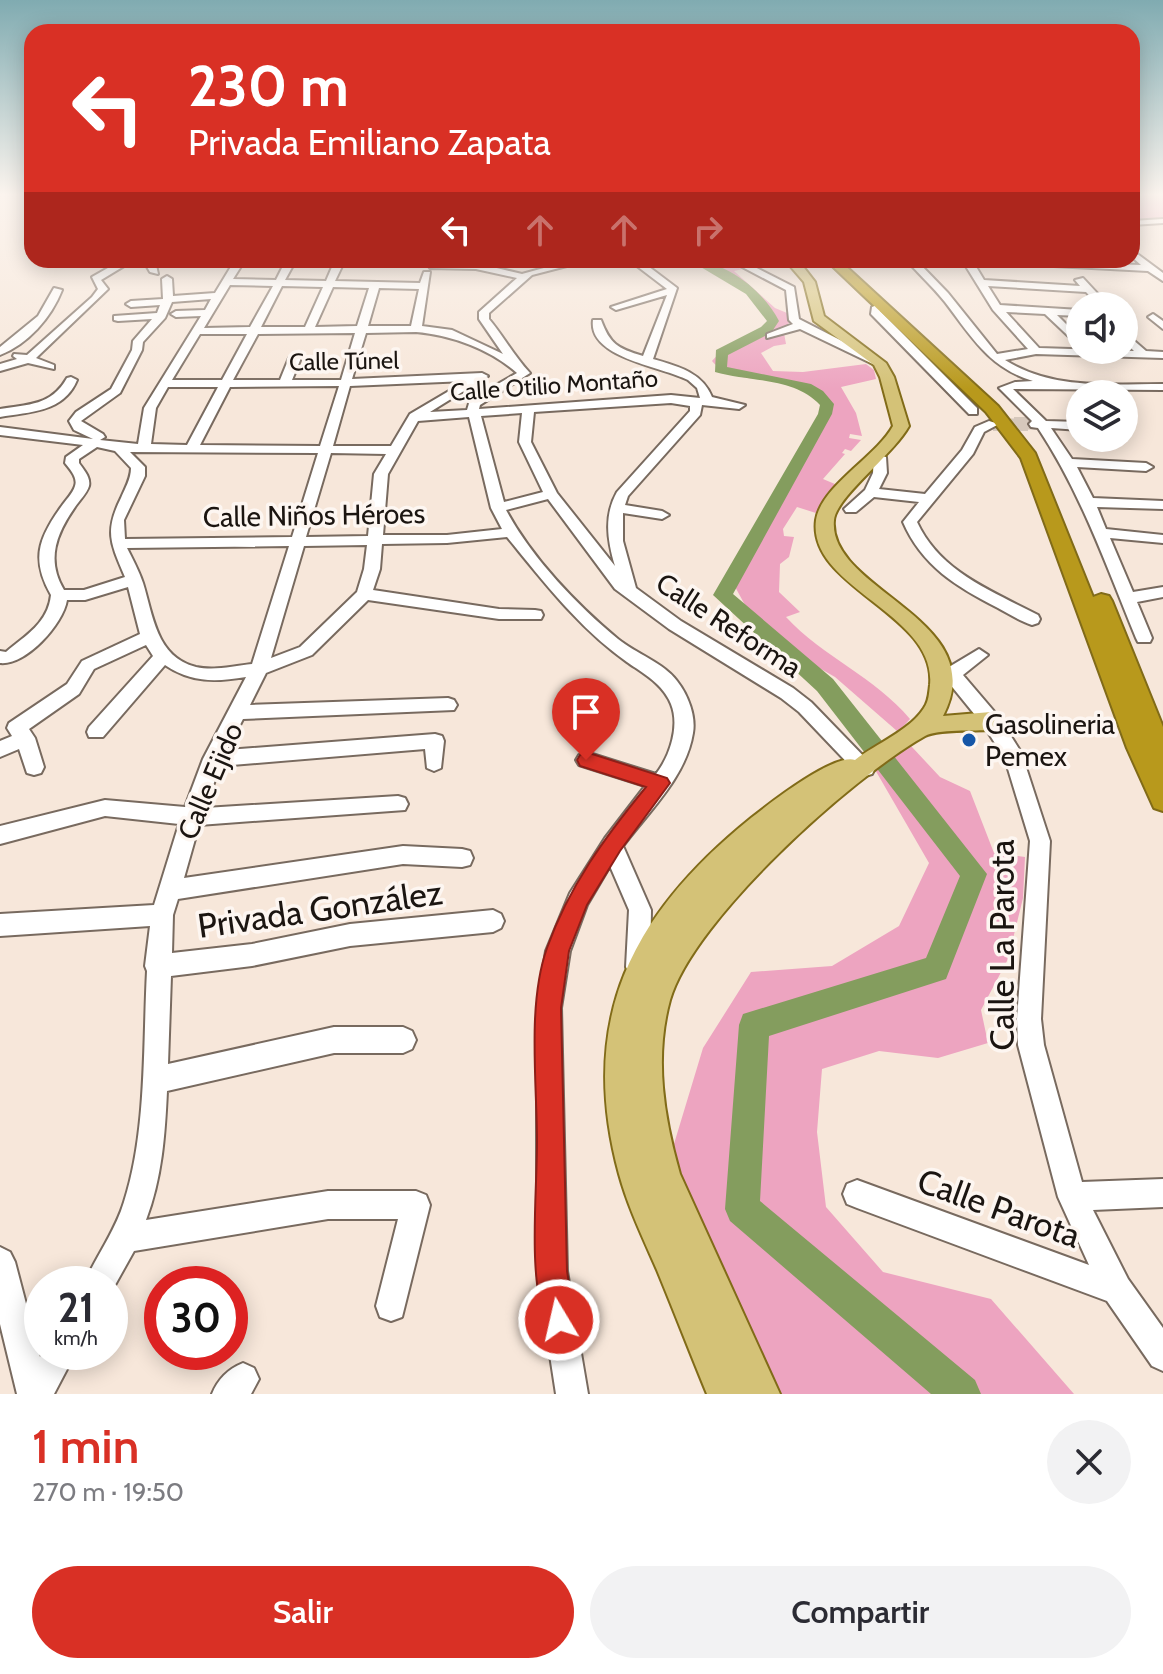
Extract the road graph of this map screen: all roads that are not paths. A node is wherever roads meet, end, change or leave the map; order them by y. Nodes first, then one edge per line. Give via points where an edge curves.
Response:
1 (1140, 260) edge
2 (1140, 267) edge
3 (115, 268) edge
4 (153, 268) edge
5 (235, 268) edge
6 (287, 268) edge
7 (336, 268) edge
8 (429, 268) edge
9 (495, 268) edge
10 (524, 268) edge
11 (554, 268) edge
12 (645, 268) edge
13 (750, 268) edge
14 (801, 268) edge
15 (841, 268) edge
16 (849, 268) edge
17 (918, 268) edge
18 (972, 268) edge
19 (1070, 268) edge
20 (1150, 268) junction
21 (155, 272) dead end
22 (1075, 274) junction
23 (524, 276) junction
24 (1163, 278) edge
25 (167, 279) dead end
26 (227, 282) junction
27 (279, 283) junction
28 (981, 283) junction
29 (328, 284) junction
30 (375, 285) junction
31 (425, 286) junction
32 (1088, 289) junction
33 (57, 290) dead end
34 (674, 290) junction
35 (1091, 292) edge
36 (219, 296) junction
37 (168, 300) junction
38 (131, 304) dead end
39 (882, 306) junction
40 (616, 307) dead end
41 (997, 308) junction
42 (1048, 311) junction
43 (1066, 312) edge
44 (209, 313) junction
45 (176, 314) dead end
46 (161, 316) junction
47 (1153, 317) dead end
48 (118, 318) dead end
49 (597, 322) dead end
50 (800, 325) junction
51 (1163, 326) edge
52 (309, 329) junction
53 (361, 329) junction
54 (398, 329) junction
55 (416, 329) junction
56 (1066, 329) edge
57 (253, 330) junction
58 (199, 331) junction
59 (771, 336) dead end
60 (393, 346) dead end
61 (1138, 349) edge
62 (1066, 350) edge
63 (1, 351) edge
64 (1036, 351) junction
65 (1138, 354) edge
66 (1144, 355) junction
67 (1163, 355) edge
68 (295, 358) dead end
69 (995, 358) junction
70 (29, 359) junction
71 (647, 360) junction
72 (510, 361) junction
73 (879, 363) junction
74 (50, 367) dead end
75 (0, 368) edge
76 (524, 373) junction
77 (482, 376) junction
78 (71, 380) dead end
79 (344, 383) junction
80 (1066, 383) edge
81 (165, 384) junction
82 (224, 384) junction
83 (284, 384) junction
84 (1066, 384) edge
85 (1138, 386) edge
86 (1163, 387) edge
87 (702, 402) junction
88 (739, 405) dead end
89 (528, 409) junction
90 (973, 411) dead end
91 (0, 413) edge
92 (474, 413) junction
93 (414, 417) junction
94 (993, 424) dead end
95 (1038, 424) junction
96 (1066, 425) edge
97 (0, 431) edge
98 (267, 431) dead end
99 (95, 443) junction
100 (115, 447) junction
101 (144, 448) junction
102 (192, 448) junction
103 (259, 448) junction
104 (396, 450) junction
105 (323, 451) junction
106 (879, 457) junction
107 (1068, 463) junction
108 (1146, 467) dead end
109 (871, 492) junction
110 (551, 494) junction
111 (928, 499) junction
112 (1088, 502) junction
113 (1163, 505) edge
114 (615, 507) junction
115 (498, 508) junction
116 (851, 509) dead end
117 (662, 515) dead end
118 (511, 532) junction
119 (1100, 533) junction
120 (1163, 539) edge
121 (298, 540) junction
122 (373, 540) junction
123 (118, 544) junction
124 (134, 580) junction
125 (630, 591) junction
126 (1163, 592) edge
127 (364, 594) junction
128 (59, 595) junction
129 (1128, 598) junction
130 (535, 615) dead end
131 (1032, 619) dead end
132 (149, 637) junction
133 (1144, 638) dead end
134 (979, 655) dead end
135 (163, 656) junction
136 (5, 658) edge
137 (259, 669) junction
138 (946, 673) junction
139 (448, 705) dead end
140 (239, 712) junction
141 (991, 721) junction
142 (96, 732) dead end
143 (914, 732) junction
144 (26, 738) junction
145 (0, 749) edge
146 (1163, 758) edge
147 (213, 759) junction
148 (586, 760) dead end
149 (867, 762) junction
150 (434, 763) dead end
151 (34, 767) dead end
152 (660, 783) junction
153 (1163, 800) edge
154 (398, 804) dead end
155 (191, 817) junction
156 (0, 835) edge
157 (612, 844) junction
158 (462, 858) dead end
159 (165, 902) junction
160 (493, 921) dead end
161 (0, 925) edge
162 (157, 966) junction
163 (638, 971) junction
164 (403, 1040) dead end
165 (156, 1080) junction
166 (1163, 1193) edge
167 (857, 1194) dead end
168 (1072, 1197) junction
169 (125, 1238) junction
170 (0, 1262) edge
171 (109, 1266) edge
172 (1117, 1290) junction
173 (391, 1306) dead end
174 (1163, 1355) edge
175 (49, 1370) edge
176 (35, 1394) edge
177 (572, 1394) edge
178 (727, 1394) edge
179 (760, 1394) edge

1 - 20 street
2 - 20 street
3 - 70 street via 95,279 103,289 95,299
4 - 21 street
5 - 26 street
6 - 27 street
7 - 29 street
8 - 31 street
9 - 23 street
10 - 23 street
11 - 23 street
12 - 34 street
13 - 50 street via 791,289 794,320
14 - 73 main road via 812,284 818,318
15 - 39 highway
16 - 146 highway via 1003,408 1043,458
17 - 69 street
18 - 28 street
19 - 22 street
20 - 24 street
22 - 24 street
22 - 32 street
23 - 72 street via 484,312
25 - 37 street
26 - 27 street
26 - 36 street
27 - 29 street
27 - 57 street
28 - 32 street
28 - 41 street
29 - 30 street
29 - 52 street
30 - 31 street
30 - 53 street, Calle Ejido
31 - 55 street
32 - 35 street
33 - 63 street via 37,324
34 - 40 street
34 - 71 street
36 - 37 street
36 - 44 street
37 - 38 street
37 - 46 street
39 - 90 street via 875,312
39 - 153 highway via 992,409 1029,457
41 - 42 street
41 - 64 street
42 - 43 street
42 - 56 street
44 - 45 street
44 - 58 street
46 - 48 street
46 - 100 street via 138,341 116,391 75,421
47 - 51 street
49 - 71 street via 602,339
50 - 59 street
50 - 73 street
52 - 53 street
52 - 57 street
53 - 54 street
53 - 79 street, Calle Ejido
54 - 55 street
54 - 60 street
55 - 72 street via 448,332
57 - 58 street
57 - 82 street
58 - 81 street
61 - 66 street
62 - 64 street
63 - 70 street
64 - 69 street
65 - 66 street
66 - 67 street
68 - 83 street
69 - 80 street via 1026,374
70 - 74 street
70 - 75 street
71 - 87 street via 691,376 707,393
72 - 76 street
73 - 106 main road via 901,426
76 - 77 street, Calle Túnel
76 - 92 street via 474,403
77 - 79 street, Calle Túnel
77 - 93 street
78 - 91 street via 56,401
79 - 83 street, Calle Túnel
79 - 105 street, Calle Ejido
81 - 82 street, Calle Túnel
81 - 101 street via 150,408
82 - 83 street, Calle Túnel
82 - 102 street
84 - 95 street via 1005,388
85 - 86 street
87 - 88 street, Calle Otilio Montaño
87 - 89 street, Calle Otilio Montaño via 671,399
87 - 114 street
89 - 92 street, Calle Otilio Montaño
89 - 110 street via 525,442
92 - 93 street, Calle Otilio Montaño
92 - 115 street
93 - 104 street
94 - 111 street via 979,430
95 - 96 street
95 - 107 street
97 - 99 street
98 - 103 street
99 - 100 street
99 - 128 street via 73,457 82,486 48,537 45,552
100 - 101 street
100 - 123 street via 138,467 117,520
101 - 102 street
102 - 103 street
103 - 105 street
104 - 105 street
104 - 122 street via 381,474
105 - 121 street, Calle Ejido
106 - 109 street via 880,473
106 - 138 main road via 833,503 825,535 833,555 920,632
107 - 108 street
107 - 112 street
109 - 111 street
109 - 116 street
110 - 115 street
110 - 125 street
111 - 131 street via 910,522 916,542 966,582
112 - 113 street
112 - 119 street
114 - 117 street
114 - 125 street, Calle Reforma via 613,535
115 - 118 street
118 - 122 street, Calle Niños Héroes
118 - 152 street via 601,633 670,684 682,707 684,731 673,766
119 - 120 street
119 - 129 street
121 - 122 street, Calle Niños Héroes
121 - 123 street, Calle Niños Héroes
121 - 137 street, Calle Ejido
122 - 127 street
123 - 124 street
124 - 128 street via 85,595
124 - 132 street
125 - 149 street, Calle Reforma via 787,693
126 - 129 street
127 - 130 street
127 - 137 street via 306,651
128 - 136 street via 60,611 53,621
129 - 133 street
132 - 135 street
132 - 144 street via 88,665 73,689 16,728
134 - 138 street
135 - 137 street via 199,674
135 - 142 street
137 - 140 street, Calle Ejido
138 - 141 street, Calle La Parota
138 - 143 main road via 938,704
139 - 140 street
140 - 147 street, Calle Ejido
141 - 143 main road
141 - 168 street, Calle La Parota via 1014,757 1040,841 1031,1045
143 - 149 main road
144 - 145 street
144 - 151 street
147 - 150 street via 435,741
147 - 155 street, Calle Ejido
148 - 152 street
149 - 163 main road via 808,788 758,827 709,872 664,926
149 - 179 main road via 775,840 695,927 661,982 649,1027 646,1098 660,1164
152 - 157 street
154 - 155 street
155 - 156 street via 105,808
155 - 159 street, Calle Ejido
157 - 163 street via 640,910
157 - 177 street via 578,900 558,951 549,1008 552,1271
158 - 159 street via 403,855
159 - 161 street
159 - 162 street, Calle Ejido
160 - 162 street, Privada González via 350,935 252,955
162 - 165 street, Calle Ejido
163 - 178 main road via 620,1063 628,1148
164 - 165 street via 334,1040
165 - 169 street, Calle Ejido via 151,1145
166 - 168 street
167 - 172 street, Calle Parota
168 - 172 street, Calle La Parota
169 - 171 street, Calle Ejido
169 - 173 street via 328,1205 416,1205
170 - 176 street
172 - 174 street, Calle La Parota
175 - 176 street

